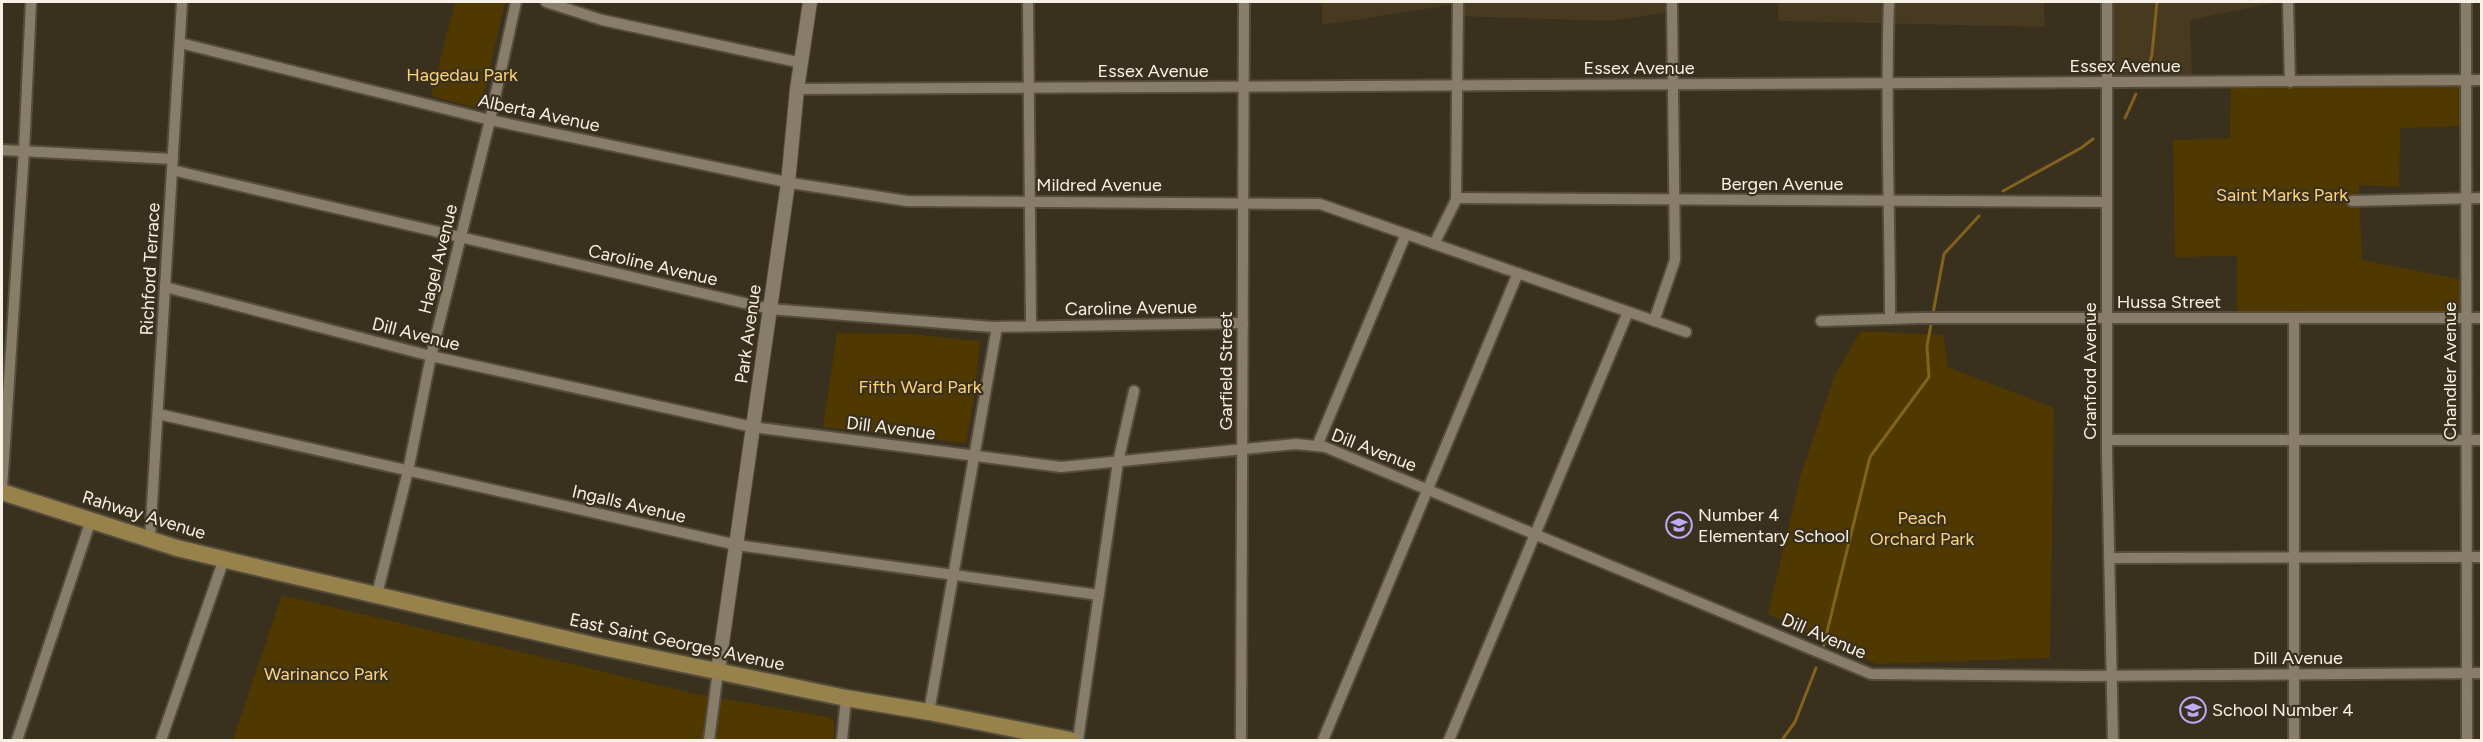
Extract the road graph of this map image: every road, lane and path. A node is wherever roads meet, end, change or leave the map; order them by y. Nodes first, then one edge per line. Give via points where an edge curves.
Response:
1 (31, 2) edge
2 (182, 2) edge
3 (516, 2) edge
4 (546, 2) edge
5 (810, 2) edge
6 (1028, 2) edge
7 (1244, 2) edge
8 (1458, 2) edge
9 (1672, 2) edge
10 (1889, 2) edge
11 (2107, 2) edge
12 (2288, 2) edge
13 (2466, 2) edge
14 (180, 43) junction
15 (802, 63) junction
16 (2481, 80) edge
17 (2466, 81) junction
18 (2105, 82) junction
19 (2290, 82) junction
20 (1672, 84) junction
21 (1886, 84) junction
22 (1458, 86) junction
23 (1244, 87) junction
24 (1028, 88) junction
25 (798, 89) junction
26 (490, 120) junction
27 (2, 150) edge
28 (24, 151) junction
29 (172, 165) junction
30 (788, 183) junction
31 (1456, 198) junction
32 (2467, 198) junction
33 (2481, 198) edge
34 (1675, 200) junction
35 (1890, 201) junction
36 (2352, 201) dead end
37 (1031, 202) junction
38 (1243, 202) junction
39 (2107, 202) junction
40 (1406, 234) junction
41 (461, 237) junction
42 (1434, 244) junction
43 (1518, 273) junction
44 (165, 287) junction
45 (770, 309) junction
46 (1628, 312) junction
47 (2294, 318) junction
48 (2467, 318) junction
49 (2481, 318) edge
50 (2107, 319) junction
51 (1890, 320) junction
52 (1654, 321) junction
53 (1821, 321) dead end
54 (1243, 323) junction
55 (1031, 326) junction
56 (997, 327) junction
57 (1686, 332) dead end
58 (431, 356) junction
59 (1134, 391) dead end
60 (158, 414) junction
61 (753, 427) junction
62 (2107, 440) junction
63 (2294, 440) junction
64 (2467, 440) junction
65 (2481, 440) edge
66 (1317, 446) junction
67 (1242, 450) junction
68 (974, 456) junction
69 (1118, 462) junction
70 (408, 471) junction
71 (1428, 489) junction
72 (2, 490) edge
73 (91, 520) junction
74 (1535, 534) junction
75 (150, 539) junction
76 (737, 545) junction
77 (2467, 557) junction
78 (2481, 557) edge
79 (2109, 558) junction
80 (2294, 558) junction
81 (224, 559) junction
82 (277, 572) joint
83 (953, 575) junction
84 (377, 594) junction
85 (1099, 595) junction
86 (718, 671) junction
87 (2467, 673) junction
88 (2481, 673) edge
89 (2294, 674) junction
90 (2112, 675) junction
91 (846, 698) junction
92 (929, 712) junction
93 (17, 741) edge
94 (161, 741) edge
95 (709, 741) edge
96 (842, 741) edge
97 (1070, 741) edge
98 (1078, 741) edge
99 (1241, 741) edge
100 (1323, 741) edge
101 (1449, 741) edge
102 (2113, 741) edge
103 (2294, 741) edge
104 (2467, 741) edge

1 - 28 street
2 - 14 street, Richford Terrace
3 - 26 street, Hagel Avenue
4 - 15 street via 602,20
5 - 15 street, Park Avenue
6 - 24 street
7 - 23 street, Garfield Street
8 - 22 street
9 - 20 street
10 - 21 street
11 - 18 street, Cranford Avenue
12 - 19 street
13 - 17 street, Chandler Avenue
14 - 26 street, Alberta Avenue
14 - 29 street, Richford Terrace
15 - 25 street, Park Avenue
16 - 17 street, Essex Avenue
17 - 19 street, Essex Avenue
17 - 32 street, Chandler Avenue
18 - 19 street, Essex Avenue
18 - 21 street, Essex Avenue
18 - 39 street, Cranford Avenue
20 - 21 street, Essex Avenue
20 - 22 street, Essex Avenue
20 - 34 street
21 - 35 street
22 - 23 street, Essex Avenue
22 - 31 street
23 - 24 street, Essex Avenue
23 - 38 street, Garfield Street
24 - 25 street, Essex Avenue
24 - 37 street
25 - 30 street, Park Avenue
26 - 30 street, Alberta Avenue
26 - 41 street, Hagel Avenue
27 - 28 street, Caroline Avenue
28 - 29 street, Caroline Avenue
28 - 72 street
29 - 41 street, Caroline Avenue
29 - 44 street, Richford Terrace
30 - 37 street, Mildred Avenue via 907,201
30 - 45 street, Park Avenue
31 - 34 street, Bergen Avenue
31 - 42 street
32 - 33 street
32 - 36 street
32 - 48 street, Chandler Avenue
34 - 35 street, Bergen Avenue
34 - 52 street via 1675,260
35 - 39 street, Bergen Avenue
35 - 51 street
37 - 38 street, Mildred Avenue
37 - 55 street
38 - 40 street, Mildred Avenue via 1320,204
38 - 54 street, Garfield Street
39 - 50 street, Cranford Avenue
40 - 42 street, Mildred Avenue
40 - 66 street
41 - 45 street, Caroline Avenue
41 - 58 street, Hagel Avenue
42 - 43 street
43 - 46 street
43 - 71 street
44 - 58 street, Dill Avenue
44 - 60 street, Richford Terrace
45 - 56 street, Caroline Avenue
45 - 61 street, Park Avenue
46 - 52 street
46 - 74 street
47 - 48 street, Hussa Street
47 - 50 street, Hussa Street
47 - 63 street
48 - 49 street, Hussa Street
48 - 64 street, Chandler Avenue
50 - 51 street, Hussa Street
50 - 62 street, Cranford Avenue
51 - 53 street, Hussa Street
52 - 57 street
54 - 55 street, Caroline Avenue
54 - 67 street, Garfield Street
55 - 56 street, Caroline Avenue
56 - 68 street
58 - 61 street, Dill Avenue
58 - 70 street, Hagel Avenue
59 - 69 street
60 - 70 street, Ingalls Avenue
60 - 75 street, Richford Terrace
61 - 68 street, Dill Avenue
61 - 76 street, Park Avenue
62 - 63 street
62 - 79 street, Cranford Avenue
63 - 64 street
63 - 80 street
64 - 65 street
64 - 77 street, Chandler Avenue
66 - 67 street, Dill Avenue via 1296,444
66 - 71 street, Dill Avenue
67 - 69 street, Dill Avenue
67 - 99 street, Garfield Street
68 - 69 street, Dill Avenue via 1061,467
68 - 83 street
69 - 85 street
70 - 76 street, Ingalls Avenue
70 - 84 street, Hagel Avenue
71 - 74 street, Dill Avenue
71 - 100 street
72 - 73 main road, Rahway Avenue
73 - 75 main road, Rahway Avenue
73 - 93 street
74 - 90 street, Dill Avenue via 1871,674
74 - 101 street
75 - 81 main road, Rahway Avenue
76 - 83 street, Ingalls Avenue
76 - 86 street, Park Avenue
77 - 78 street
77 - 80 street
77 - 87 street, Chandler Avenue
79 - 80 street
79 - 90 street, Cranford Avenue
80 - 89 street
81 - 82 main road, Rahway Avenue
81 - 94 street
82 - 84 main road, East Saint Georges Avenue
83 - 85 street, Ingalls Avenue
83 - 92 street
84 - 86 main road, East Saint Georges Avenue
85 - 98 street
86 - 91 main road, East Saint Georges Avenue
86 - 95 street
87 - 88 street, Dill Avenue
87 - 89 street, Dill Avenue
87 - 104 street, Chandler Avenue
89 - 90 street, Dill Avenue
89 - 103 street
90 - 102 street, Cranford Avenue
91 - 92 main road, East Saint Georges Avenue
91 - 96 street
92 - 97 main road, East Saint Georges Avenue

